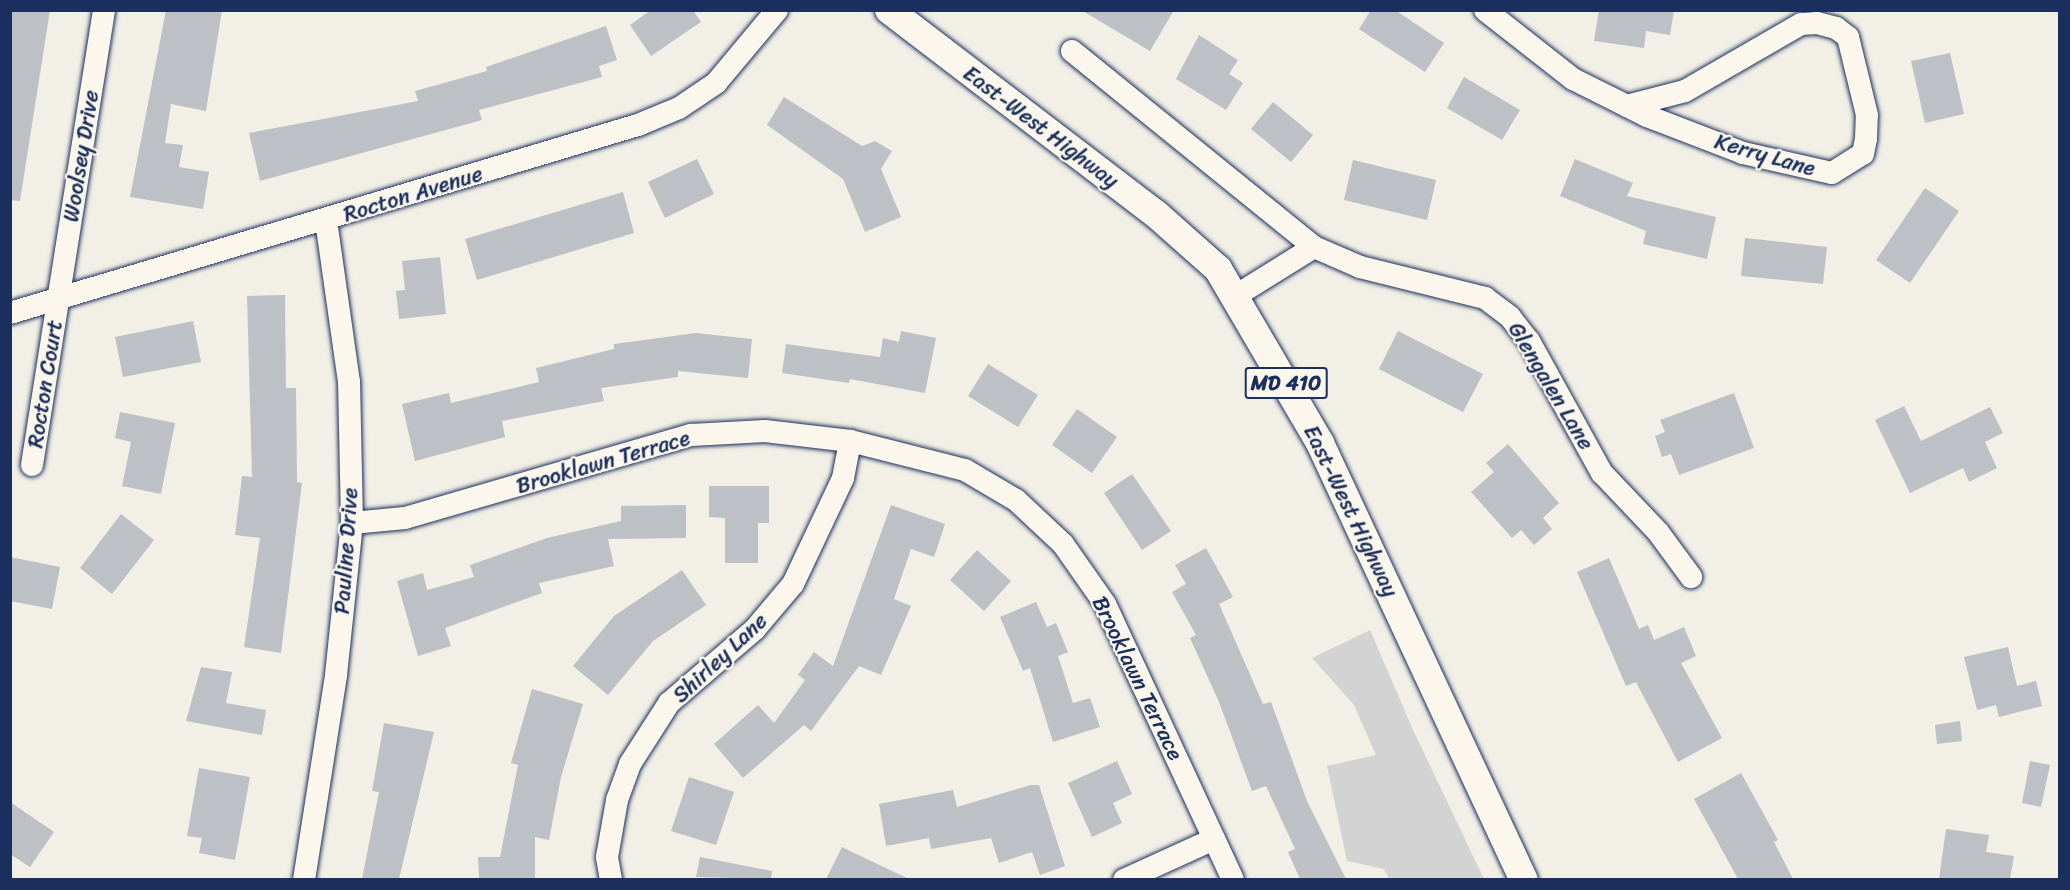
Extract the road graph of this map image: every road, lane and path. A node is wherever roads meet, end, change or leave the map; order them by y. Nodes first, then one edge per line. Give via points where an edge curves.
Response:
1 (104, 10) edge
2 (777, 10) edge
3 (889, 10) edge
4 (1485, 10) edge
5 (1072, 51) dead end
6 (1627, 106) junction
7 (326, 221) junction
8 (1314, 247) junction
9 (1237, 296) junction
10 (57, 302) junction
11 (10, 313) edge
12 (850, 441) junction
13 (32, 465) dead end
14 (352, 523) junction
15 (1691, 577) dead end
16 (1214, 839) junction
17 (304, 879) edge
18 (611, 879) edge
19 (1124, 879) edge
20 (1233, 879) edge
21 (1524, 879) edge

1 - 10 street, Woolsey Drive
2 - 7 street, Rocton Avenue via 716,83 679,108
3 - 9 main road, East-West Highway / MD 410 via 1156,214 1218,269
4 - 6 street, Kerry Lane via 1573,79
5 - 8 street
6 - 6 street, Kerry Lane via 1743,153 1808,171 1833,173 1849,166 1863,154 1866,139 1867,115 1848,37 1836,27 1817,22 1800,24 1685,91
7 - 10 street, Rocton Avenue
7 - 14 street, Pauline Drive via 349,382
8 - 9 street
8 - 15 street, Glengalen Lane via 1360,267 1485,298 1510,317 1529,341 1602,473 1658,532
9 - 21 main road, East-West Highway / MD 410 via 1320,443
10 - 11 street, Rocton Avenue
10 - 13 street, Rocton Court
12 - 14 street, Brooklawn Terrace via 765,431 691,435 405,518
12 - 16 street, Brooklawn Terrace via 965,470 1016,500 1063,544 1105,604
12 - 18 street, Shirley Lane via 843,478 793,584 755,629 669,703 630,764 617,800 608,857
14 - 17 street, Pauline Drive via 336,675
16 - 19 street
16 - 20 street, Brooklawn Terrace

